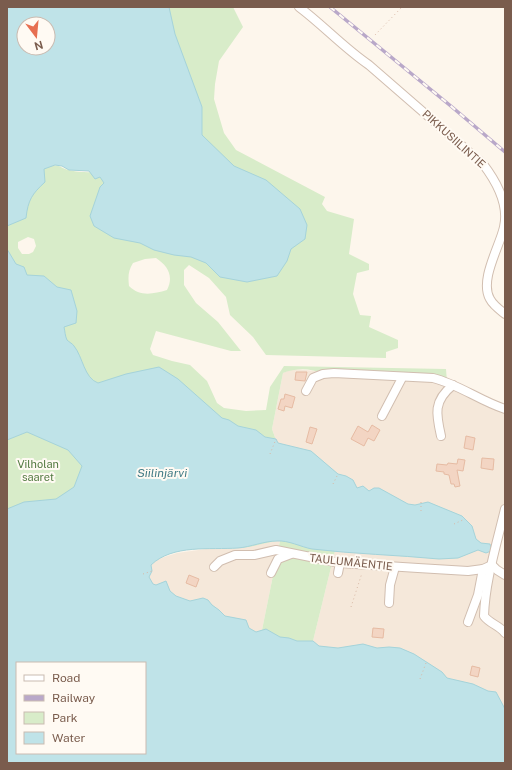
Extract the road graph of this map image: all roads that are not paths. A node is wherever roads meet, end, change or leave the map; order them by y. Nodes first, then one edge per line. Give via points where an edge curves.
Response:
1 (299, 7) edge
2 (505, 314) edge
3 (402, 378) junction
4 (453, 385) junction
5 (306, 391) dead end
6 (505, 410) edge
7 (382, 416) dead end
8 (441, 436) dead end
9 (505, 509) edge
10 (291, 554) junction
11 (340, 563) junction
12 (492, 565) junction
13 (394, 567) junction
14 (214, 568) dead end
15 (484, 569) junction
16 (338, 573) dead end
17 (271, 574) dead end
18 (505, 575) edge
19 (389, 603) dead end
20 (468, 622) dead end
21 (505, 633) edge

1 - 2 street, PIKKUSIILINTIE via 483,164 494,179 504,208 504,226 491,265 487,289 490,299
3 - 4 street via 433,378
3 - 5 street via 323,374 312,378
3 - 7 street
4 - 6 street
4 - 8 street via 444,393 438,408
9 - 12 street
10 - 11 street, TAULUMÄENTIE
10 - 14 street, TAULUMÄENTIE via 276,550 254,555 235,555 220,561
10 - 17 street via 278,559
11 - 13 street, TAULUMÄENTIE
11 - 16 street
12 - 15 street, TAULUMÄENTIE
12 - 18 street
12 - 21 street via 484,616 489,622 500,626
13 - 15 street, TAULUMÄENTIE via 468,571
13 - 19 street
15 - 20 street

